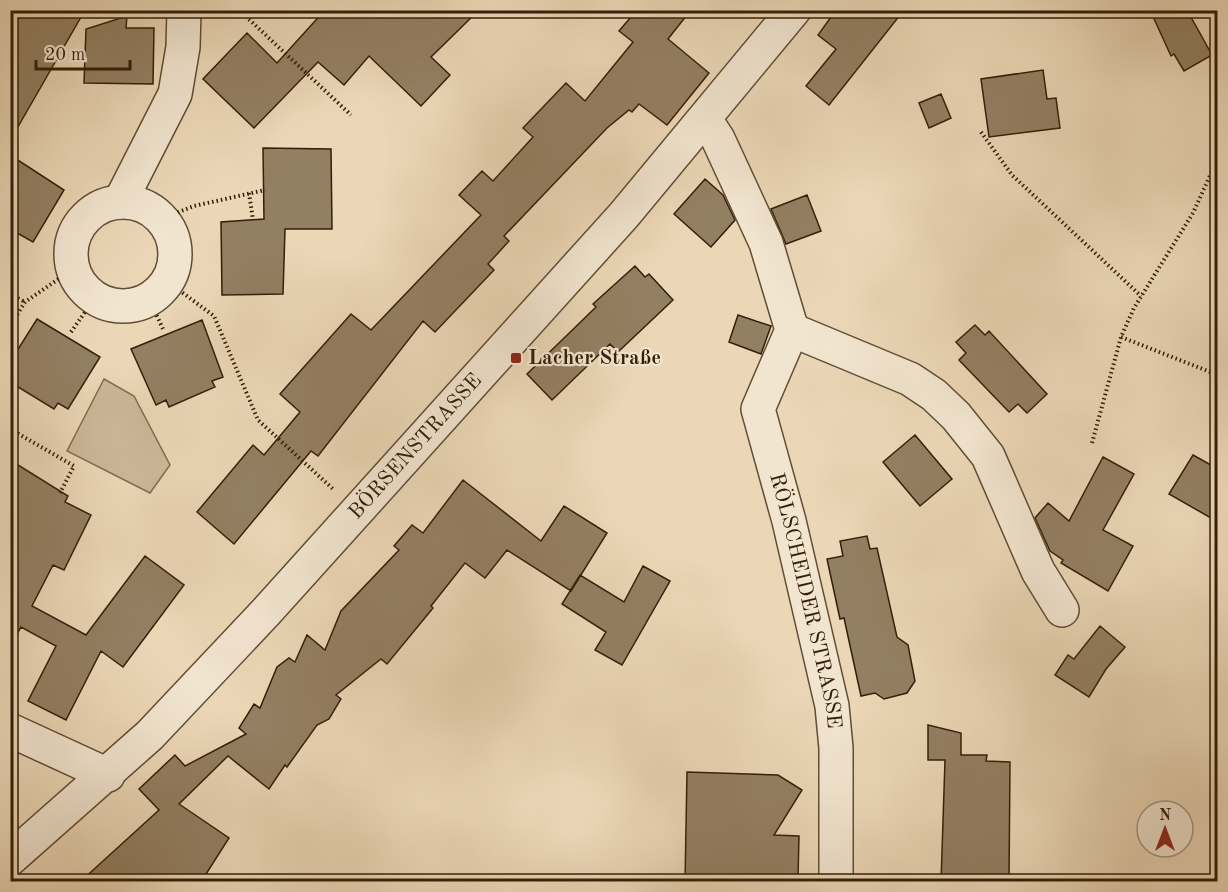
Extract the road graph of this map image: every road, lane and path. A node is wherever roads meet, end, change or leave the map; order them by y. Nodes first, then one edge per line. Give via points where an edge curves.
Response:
1 (184, 10) edge
2 (240, 10) edge
3 (794, 10) edge
4 (351, 115) dead end
5 (705, 119) junction
6 (981, 132) dead end
7 (1218, 158) edge
8 (265, 190) dead end
9 (249, 193) junction
10 (120, 202) junction
11 (161, 219) junction
12 (253, 220) dead end
13 (73, 269) junction
14 (159, 291) junction
15 (10, 294) edge
16 (1141, 296) junction
17 (95, 298) junction
18 (24, 302) junction
19 (10, 326) edge
20 (163, 329) dead end
21 (792, 330) junction
22 (71, 332) dead end
23 (1121, 337) junction
24 (1218, 375) edge
25 (11, 430) edge
26 (1092, 443) dead end
27 (60, 493) dead end
28 (357, 511) junction
29 (1062, 610) dead end
30 (10, 730) edge
31 (108, 775) junction
32 (10, 859) edge
33 (836, 882) edge

1 - 10 street via 175,94
2 - 4 path
3 - 5 street, BÖRSENSTRASSE
5 - 21 street via 766,243
5 - 28 street, BÖRSENSTRASSE via 624,215
6 - 16 path via 1012,175
7 - 16 path via 1193,213
8 - 9 path
9 - 11 path via 194,206
9 - 12 path
10 - 11 street via 142,206
10 - 13 street via 97,209 84,219 71,247
11 - 14 street via 172,236 175,250 174,265
13 - 17 street
13 - 18 path
14 - 17 street via 125,306
14 - 20 path
14 - 28 path via 214,316 258,420
15 - 18 path
16 - 23 path
17 - 22 path
18 - 19 path
21 - 29 street via 910,380 956,416 988,456 1038,571
21 - 33 street, RÖLSCHEIDER STRASSE via 758,409 789,521 832,706 836,748
23 - 24 path
23 - 26 path
25 - 27 path via 74,466
28 - 31 street, BÖRSENSTRASSE via 150,735
30 - 31 street
31 - 32 street, BÖRSENSTRASSE

